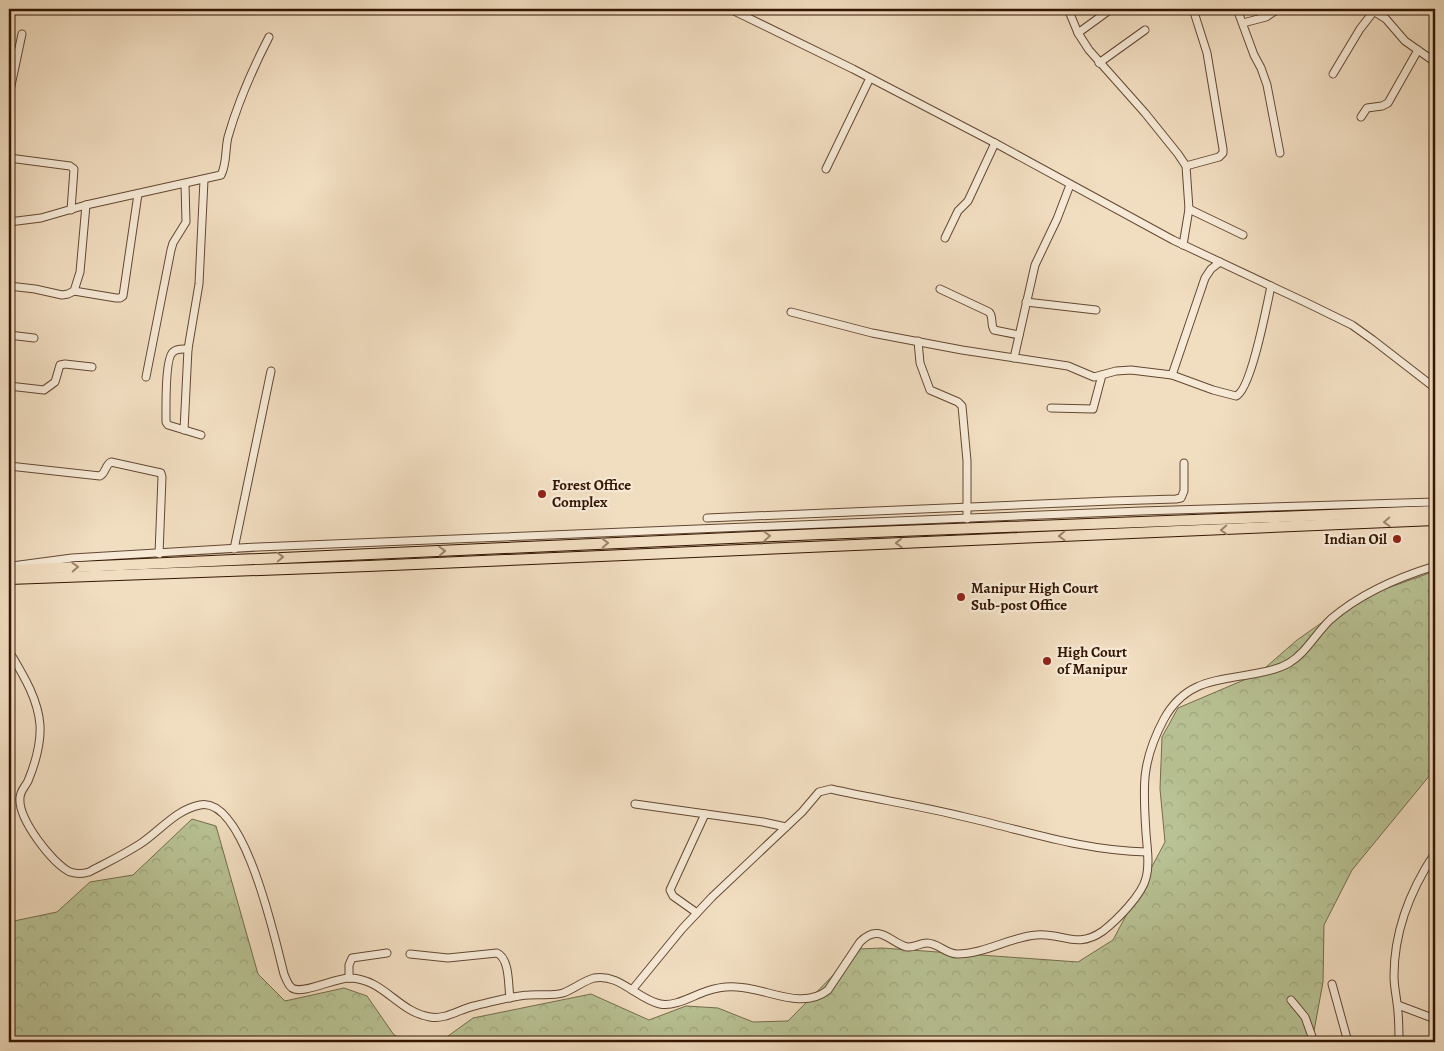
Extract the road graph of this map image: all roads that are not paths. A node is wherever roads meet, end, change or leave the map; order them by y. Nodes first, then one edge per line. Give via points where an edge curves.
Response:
1 (730, 9) edge
2 (1068, 9) edge
3 (1110, 9) edge
4 (1194, 9) edge
5 (1237, 9) edge
6 (1278, 9) edge
7 (1372, 10) edge
8 (1243, 23) junction
9 (1145, 30) dead end
10 (1078, 33) junction
11 (22, 34) dead end
12 (269, 37) dead end
13 (1418, 50) junction
14 (1435, 62) edge
15 (1099, 63) junction
16 (1333, 74) dead end
17 (870, 78) junction
18 (9, 95) edge
19 (1361, 117) dead end
20 (995, 143) junction
21 (1280, 153) dead end
22 (9, 158) edge
23 (1186, 166) junction
24 (826, 169) dead end
25 (204, 180) junction
26 (185, 184) junction
27 (1070, 185) junction
28 (138, 194) junction
29 (86, 205) junction
30 (1189, 209) junction
31 (71, 210) junction
32 (9, 222) edge
33 (1243, 235) dead end
34 (945, 238) dead end
35 (1183, 245) junction
36 (1220, 262) junction
37 (9, 286) edge
38 (1271, 286) junction
39 (940, 289) dead end
40 (74, 290) junction
41 (1026, 302) junction
42 (1096, 310) dead end
43 (791, 312) dead end
44 (9, 334) edge
45 (1019, 335) junction
46 (34, 338) dead end
47 (918, 341) junction
48 (188, 349) junction
49 (1014, 358) junction
50 (92, 367) dead end
51 (271, 371) dead end
52 (1102, 375) junction
53 (1172, 375) junction
54 (146, 377) dead end
55 (9, 386) edge
56 (1435, 388) edge
57 (1051, 408) dead end
58 (184, 430) junction
59 (201, 435) dead end
60 (1184, 462) dead end
61 (9, 466) edge
62 (1435, 502) edge
63 (968, 507) junction
64 (1435, 511) edge
65 (707, 518) dead end
66 (968, 519) junction
67 (1435, 520) edge
68 (234, 549) junction
69 (159, 554) junction
70 (9, 557) edge
71 (1435, 566) edge
72 (10, 568) edge
73 (9, 579) edge
74 (9, 651) edge
75 (635, 804) dead end
76 (705, 814) junction
77 (786, 827) junction
78 (1147, 852) junction
79 (1435, 853) edge
80 (697, 912) junction
81 (387, 953) dead end
82 (410, 954) dead end
83 (349, 978) junction
84 (1332, 984) dead end
85 (632, 990) junction
86 (510, 998) junction
87 (1291, 1000) dead end
88 (1398, 1005) junction
89 (1435, 1018) edge
90 (1314, 1042) edge
91 (1348, 1042) edge
92 (1399, 1042) edge

1 - 17 street
2 - 10 street
3 - 10 street
4 - 23 street via 1207,53 1223,153
5 - 8 street
6 - 8 street
7 - 13 street
7 - 16 street
8 - 21 street via 1267,85
9 - 15 street
10 - 15 street
11 - 18 street
12 - 25 street via 241,96 226,144 223,171 218,177
13 - 14 street
13 - 19 street via 1388,103 1367,108
15 - 23 street via 1145,113
17 - 20 street
17 - 24 street
20 - 27 street
20 - 34 street via 968,201 958,211
22 - 31 street via 74,169
23 - 30 street
25 - 26 street
25 - 48 street via 199,284
26 - 28 street
26 - 54 street via 186,222 171,250
27 - 35 street
27 - 41 street via 1035,265
28 - 29 street
28 - 40 street via 123,296
29 - 31 street
29 - 40 street via 80,272
30 - 33 street
30 - 35 street
31 - 32 street
35 - 36 street
36 - 38 street
36 - 53 street via 1205,278
37 - 40 street via 62,295
38 - 53 street via 1255,356 1239,395 1213,390
38 - 56 street via 1352,325
39 - 45 street via 989,312 994,330
41 - 42 street
41 - 45 street
43 - 47 street
44 - 46 street
45 - 49 street
47 - 49 street
47 - 63 street via 920,362 930,390 962,406
48 - 58 street
48 - 58 street via 170,354 168,364 166,422
49 - 52 street via 1068,366 1094,377
50 - 55 street via 60,366 55,382 44,390
51 - 68 street
52 - 53 street via 1131,370
52 - 57 street via 1093,410
58 - 59 street
60 - 63 street via 1181,498
61 - 69 street via 100,476 111,462 160,473
62 - 66 street
63 - 65 street
63 - 66 street
72 -> 64 highway
66 - 68 street
67 -> 73 highway
68 - 69 street
69 - 72 street via 72,558
70 - 72 street
71 - 78 street via 1396,580 1346,608 1289,663 1273,670 1197,686 1183,694 1165,718 1150,751 1144,775
74 - 83 street via 35,703 40,725 36,753 20,794 22,813 56,862 73,873 89,872 140,844 170,819 207,805 231,822 240,838 258,878 289,984 304,990
75 - 76 street
76 - 77 street
76 - 80 street via 670,890 673,896
77 - 78 street via 819,792 831,789 963,816 1057,841
77 - 80 street
78 - 85 street via 1146,878 1137,896 1103,930 1084,940 1065,940 1041,934 956,954 932,944 906,946 889,937 872,934 860,942 828,990 813,998 780,997 755,990 722,987 669,1004 659,1004
79 - 88 street via 1410,898 1398,938 1394,976
80 - 85 street
81 - 83 street via 352,958
82 - 86 street via 448,958 500,954 505,961
83 - 86 street via 376,985 405,1007 432,1018
84 - 91 street
85 - 86 street via 603,977 593,978 562,993
87 - 90 street via 1305,1017
88 - 89 street
88 - 92 street

